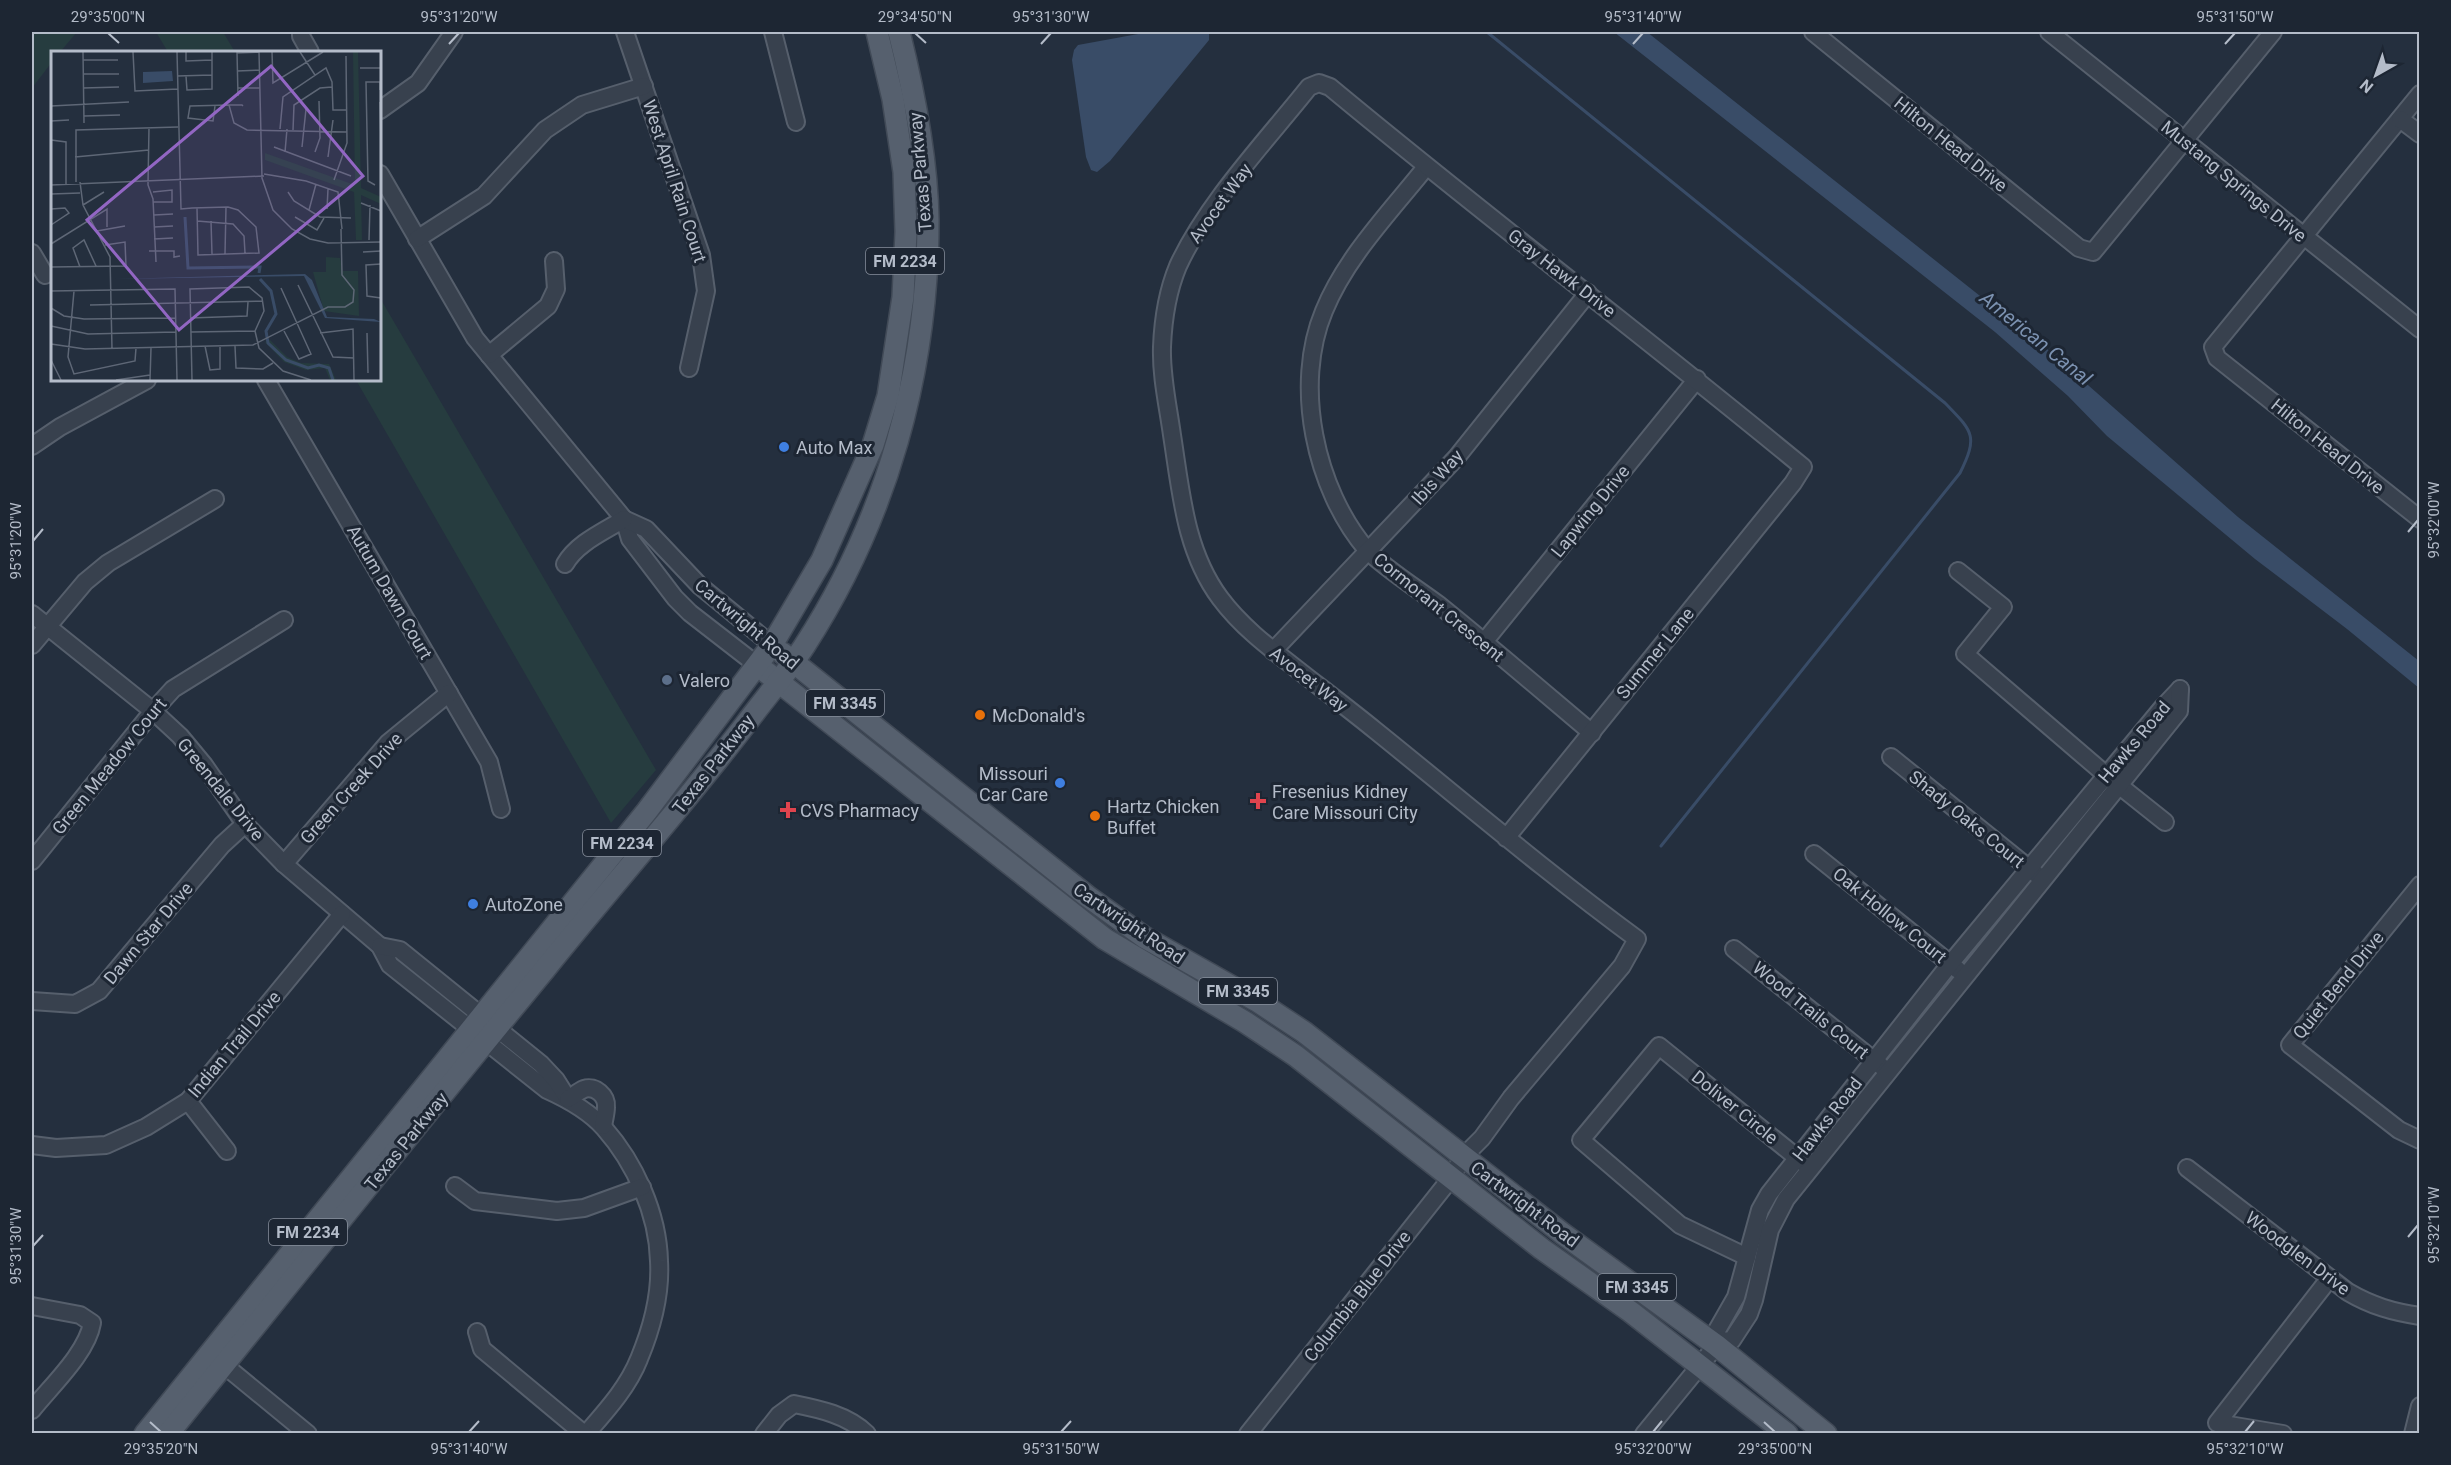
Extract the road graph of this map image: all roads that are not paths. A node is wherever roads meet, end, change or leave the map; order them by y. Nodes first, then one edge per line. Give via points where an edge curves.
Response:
1 (301, 32) edge
2 (454, 32) edge
3 (624, 32) edge
4 (773, 32) edge
5 (877, 32) edge
6 (899, 32) edge
7 (1813, 32) edge
8 (2049, 32) edge
9 (2273, 32) edge
10 (309, 51) edge
11 (1319, 82) joint
12 (644, 86) junction
13 (2420, 94) edge
14 (381, 109) edge
15 (2400, 119) junction
16 (796, 122) dead end
17 (2420, 134) edge
18 (2184, 141) junction
19 (1426, 167) junction
20 (381, 176) edge
21 (2302, 235) junction
22 (417, 239) junction
23 (32, 253) edge
24 (554, 261) dead end
25 (43, 276) edge
26 (1588, 293) junction
27 (2420, 329) edge
28 (489, 355) junction
29 (689, 368) dead end
30 (1697, 379) junction
31 (145, 381) edge
32 (267, 381) edge
33 (32, 446) edge
34 (1803, 467) joint
35 (215, 499) dead end
36 (624, 519) junction
37 (2420, 519) edge
38 (1368, 551) junction
39 (565, 564) dead end
40 (1958, 572) dead end
41 (32, 614) edge
42 (284, 620) dead end
43 (46, 626) junction
44 (1484, 642) junction
45 (32, 645) edge
46 (772, 645) junction
47 (1274, 651) junction
48 (793, 662) junction
49 (757, 665) junction
50 (778, 681) junction
51 (449, 693) junction
52 (153, 711) junction
53 (1592, 733) junction
54 (1891, 758) dead end
55 (2106, 775) junction
56 (2120, 786) junction
57 (975, 807) junction
58 (501, 809) dead end
59 (2165, 822) dead end
60 (245, 824) junction
61 (961, 826) junction
62 (1506, 838) junction
63 (1814, 854) dead end
64 (32, 861) edge
65 (285, 864) junction
66 (2029, 868) junction
67 (2044, 880) junction
68 (2420, 885) edge
69 (1087, 896) junction
70 (342, 914) junction
71 (1074, 916) junction
72 (1734, 949) dead end
73 (1950, 964) junction
74 (1966, 976) junction
75 (32, 1001) edge
76 (1257, 1001) junction
77 (1245, 1022) junction
78 (483, 1030) junction
79 (1873, 1060) junction
80 (1889, 1072) junction
81 (568, 1100) junction
82 (188, 1101) junction
83 (603, 1126) junction
84 (2420, 1140) edge
85 (32, 1145) edge
86 (227, 1151) dead end
87 (1796, 1156) junction
88 (1463, 1157) junction
89 (1810, 1168) junction
90 (2187, 1168) dead end
91 (1451, 1178) junction
92 (455, 1186) dead end
93 (642, 1187) junction
94 (1747, 1257) junction
95 (2330, 1279) junction
96 (32, 1306) edge
97 (2420, 1316) edge
98 (477, 1332) dead end
99 (1718, 1343) junction
100 (1700, 1364) junction
101 (224, 1365) junction
102 (2420, 1407) edge
103 (32, 1410) edge
104 (145, 1434) edge
105 (168, 1434) edge
106 (308, 1434) edge
107 (585, 1434) edge
108 (764, 1434) edge
109 (867, 1434) edge
110 (1248, 1434) edge
111 (1644, 1434) edge
112 (1787, 1434) edge
113 (1826, 1434) edge
114 (2283, 1434) edge
115 (2413, 1434) edge

1 - 10 street
2 - 14 street via 418,83
3 - 12 street, West April Rain Court
4 - 16 street
5 - 46 main road, Texas Parkway / FM 2234 via 893,99 904,172 903,297 896,354 873,445 844,514 804,594
6 - 48 main road, Texas Parkway / FM 2234 via 917,116 928,218 921,325 912,382 898,445 866,531 838,588
7 - 18 street, Hilton Head Drive via 2079,248 2093,252
8 - 18 street, Mustang Springs Drive
9 - 18 street
11 - 19 street, Gray Hawk Drive
11 - 47 street, Avocet Way via 1309,87 1196,231 1178,267 1167,304 1162,345 1162,371 1186,524 1196,558 1220,599
12 - 22 street via 582,105 554,123 484,196
12 - 29 street, West April Rain Court via 701,255 706,291
13 - 15 street
15 - 17 street
15 - 21 street
18 - 21 street, Mustang Springs Drive
19 - 26 street, Gray Hawk Drive
19 - 38 street, Cormorant Crescent via 1338,281 1323,312 1313,347 1309,380 1315,436 1339,506
20 - 22 street, Cartwright Road
21 - 27 street, Mustang Springs Drive
21 - 37 street, Hilton Head Drive via 2213,347 2217,358
22 - 28 street, Cartwright Road
23 - 25 street
24 - 28 street via 556,289 548,306
26 - 30 street, Gray Hawk Drive
26 - 38 street, Ibis Way via 1456,458
28 - 36 street, Cartwright Road
30 - 34 street, Gray Hawk Drive
30 - 44 street, Lapwing Drive
31 - 33 street
32 - 51 street, Autum Dawn Court
34 - 53 street, Summer Lane
35 - 43 street via 108,563 85,582
36 - 39 street via 581,546
36 - 46 street, Cartwright Road via 646,529 700,586
36 - 49 street, Cartwright Road via 630,539 675,598
38 - 44 street, Cormorant Crescent
38 - 47 street, Ibis Way
40 - 55 street via 2003,608 1965,654
41 - 43 street, Greendale Drive
42 - 52 street, Green Meadow Court via 173,689
43 - 45 street
43 - 52 street, Greendale Drive
44 - 53 street, Cormorant Crescent
46 - 48 main road, Cartwright Road
46 - 49 main road, Texas Parkway / FM 2234
47 - 62 street, Avocet Way
48 - 50 main road, Texas Parkway / FM 2234
48 - 57 main road, Cartwright Road / FM 3345
49 - 50 main road, Cartwright Road
49 - 78 main road, Texas Parkway / FM 2234
50 - 61 main road, Cartwright Road / FM 3345
50 - 78 main road, Texas Parkway / FM 2234 via 689,795
51 - 58 street, Autum Dawn Court via 489,762
51 - 65 street, Green Creek Drive via 388,743
52 - 60 street, Greendale Drive via 204,765
52 - 64 street, Green Meadow Court
53 - 62 street, Summer Lane
54 - 66 street, Shady Oaks Court
55 - 56 street
55 - 56 street, Hawks Road via 2180,689 2179,711
55 - 66 street, Hawks Road
56 - 59 street
56 - 67 street, Hawks Road
57 - 61 main road
57 - 69 main road, Cartwright Road / FM 3345
60 - 65 street, Greendale Drive
60 - 75 street, Dawn Star Drive via 99,991 75,1004
61 - 71 main road, Cartwright Road / FM 3345
62 - 88 street, Avocet Way via 1637,939 1622,966
63 - 73 street, Oak Hollow Court
65 - 70 street, Greendale Drive
66 - 67 street, Shady Oaks Court
66 - 73 street, Hawks Road
67 - 74 street, Hawks Road
68 - 84 street, Quiet Bend Drive via 2290,1045 2399,1130
69 - 71 main road
69 - 76 main road, Cartwright Road / FM 3345 via 1163,948
70 - 78 street, Greendale Drive via 380,946 390,964
70 - 82 street, Indian Trail Drive
71 - 77 main road, Cartwright Road / FM 3345 via 1141,962
72 - 79 street, Wood Trails Court
73 - 74 street, Oak Hollow Court
73 - 79 street, Hawks Road
74 - 80 street, Hawks Road
76 - 77 main road
76 - 88 main road, Cartwright Road / FM 3345 via 1304,1032
77 - 91 main road, Cartwright Road / FM 3345 via 1296,1056
78 - 81 street, Greendale Drive via 541,1064
78 - 101 main road, Texas Parkway / FM 2234
78 - 104 main road, Texas Parkway / FM 2234
79 - 80 street, Wood Trails Court
79 - 87 street, Hawks Road
80 - 89 street, Hawks Road
81 - 83 street, Greendale Drive
81 - 83 street via 584,1089 600,1092 607,1105
82 - 85 street, Indian Trail Drive via 146,1127 106,1145
82 - 86 street
83 - 93 street, Greendale Drive
87 - 89 street, Doliver Circle
87 - 94 street, Hawks Road via 1760,1210
87 - 94 street, Doliver Circle via 1659,1046 1581,1140 1680,1225
88 - 91 street, Columbia Blue Drive
88 - 99 main road, Cartwright Road / FM 3345
89 - 99 street, Hawks Road via 1777,1213 1749,1314 1732,1340
90 - 95 street, Woodglen Drive
91 - 100 main road, Cartwright Road / FM 3345
91 - 110 street, Columbia Blue Drive
92 - 93 street via 475,1201 556,1211 584,1208
93 - 107 street, Greendale Drive via 656,1232 657,1299 638,1362 618,1395
94 - 99 street, Hawks Road via 1736,1297 1716,1332
95 - 97 street, Woodglen Drive via 2369,1304
95 - 114 street via 2217,1423
96 - 103 street via 80,1315 92,1323 90,1337
98 - 107 street via 482,1348
99 - 100 street, Hawks Road
99 - 113 main road, Cartwright Road / FM 3345
100 - 111 street, Hawks Road
100 - 112 main road, Cartwright Road / FM 3345
101 - 105 main road, Texas Parkway / FM 2234
101 - 106 street
102 - 115 street
108 - 109 street via 794,1404 841,1417

